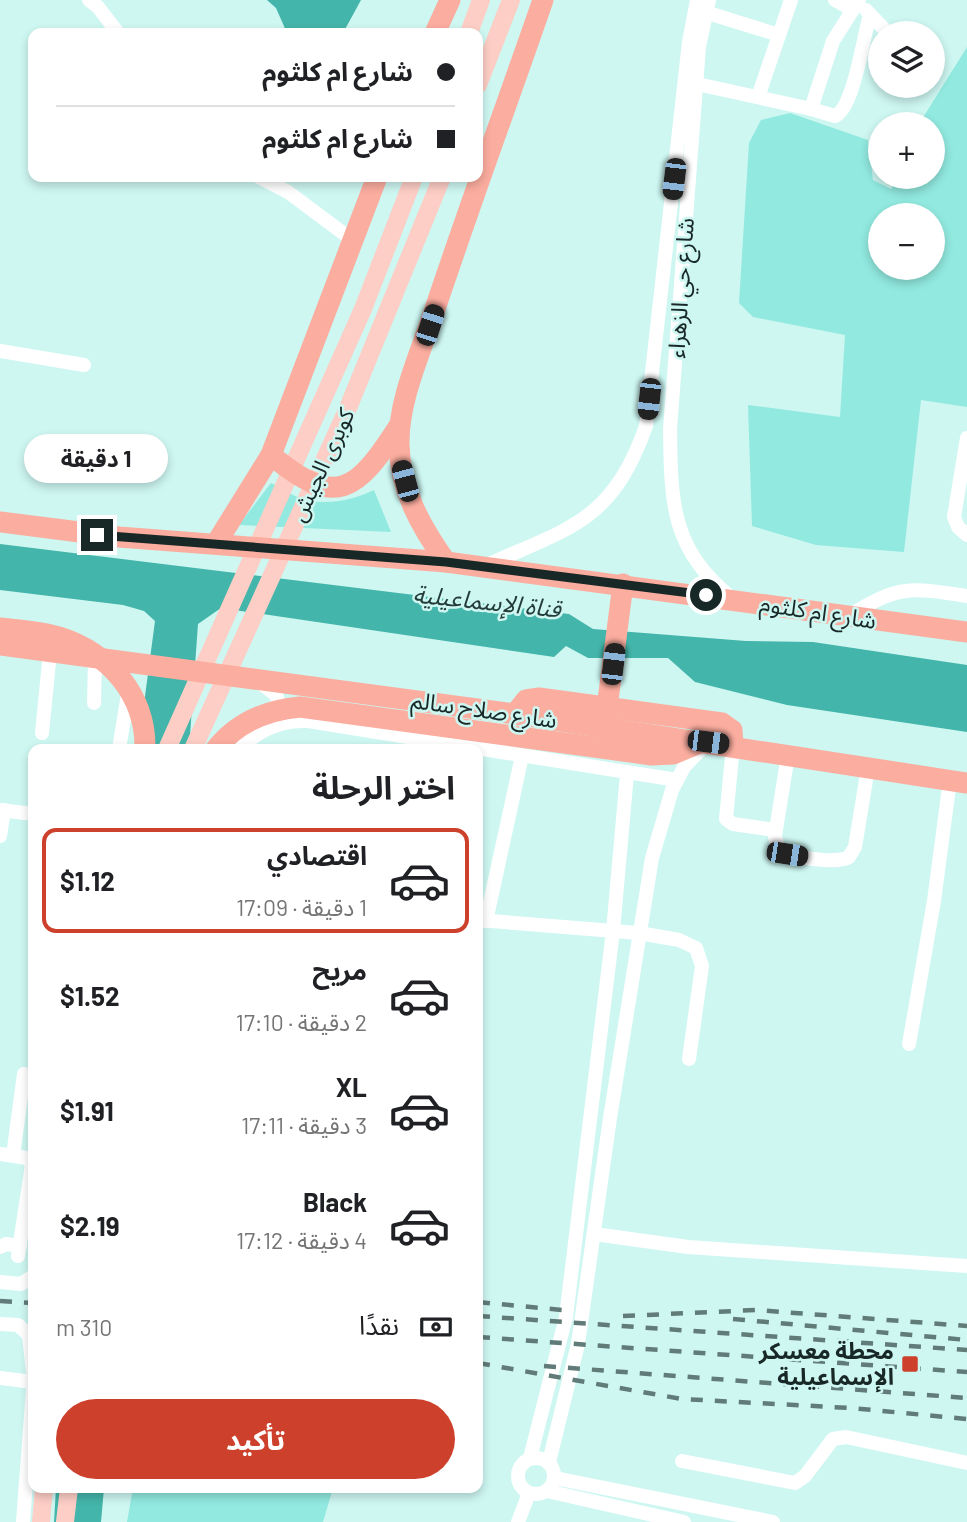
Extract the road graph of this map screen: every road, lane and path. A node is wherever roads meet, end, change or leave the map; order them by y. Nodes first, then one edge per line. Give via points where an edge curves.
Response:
1 (89, 0) edge
2 (450, 0) edge
3 (481, 0) edge
4 (510, 0) edge
5 (542, 0) edge
6 (791, 0) edge
7 (835, 0) edge
8 (856, 3) edge
9 (704, 4) edge
10 (870, 15) junction
11 (876, 21) edge
12 (114, 28) edge
13 (437, 28) edge
14 (471, 28) edge
15 (779, 35) junction
16 (483, 72) edge
17 (696, 84) junction
18 (758, 97) junction
19 (811, 109) junction
20 (483, 168) edge
21 (269, 182) edge
22 (375, 182) edge
23 (412, 182) edge
24 (440, 182) edge
25 (478, 182) edge
26 (351, 239) junction
27 (0, 351) edge
28 (84, 365) dead end
29 (400, 423) junction
30 (646, 426) junction
31 (670, 429) junction
32 (967, 438) edge
33 (271, 455) junction
34 (963, 481) edge
35 (0, 522) edge
36 (967, 535) edge
37 (217, 542) junction
38 (446, 562) junction
39 (484, 566) junction
40 (623, 584) junction
41 (967, 596) edge
42 (733, 599) junction
43 (847, 617) junction
44 (0, 628) edge
45 (967, 632) edge
46 (0, 645) edge
47 (50, 652) junction
48 (95, 658) junction
49 (134, 664) junction
50 (251, 679) junction
51 (608, 699) junction
52 (94, 703) dead end
53 (515, 714) junction
54 (284, 722) junction
55 (41, 733) dead end
56 (705, 742) junction
57 (120, 744) edge
58 (145, 744) edge
59 (169, 744) edge
60 (195, 744) edge
61 (221, 744) edge
62 (246, 744) edge
63 (449, 744) edge
64 (733, 746) junction
65 (483, 750) edge
66 (788, 755) junction
67 (522, 756) junction
68 (867, 768) junction
69 (627, 774) junction
70 (677, 779) junction
71 (958, 782) edge
72 (2, 810) edge
73 (28, 813) edge
74 (775, 830) junction
75 (0, 836) edge
76 (483, 917) edge
77 (483, 921) edge
78 (613, 931) junction
79 (639, 933) junction
80 (909, 1044) dead end
81 (689, 1059) dead end
82 (24, 1074) dead end
83 (7, 1155) edge
84 (28, 1159) edge
85 (585, 1166) junction
86 (603, 1168) junction
87 (28, 1191) edge
88 (594, 1234) junction
89 (0, 1247) edge
90 (967, 1266) edge
91 (28, 1280) edge
92 (0, 1282) edge
93 (0, 1324) edge
94 (28, 1334) edge
95 (0, 1378) edge
96 (28, 1381) edge
97 (28, 1456) edge
98 (530, 1458) junction
99 (682, 1461) dead end
100 (549, 1462) junction
101 (967, 1463) edge
102 (551, 1484) junction
103 (44, 1493) edge
104 (68, 1493) edge
105 (529, 1493) junction
106 (640, 1496) junction
107 (636, 1517) edge
108 (23, 1522) edge
109 (41, 1522) edge
110 (65, 1522) edge
111 (518, 1522) edge
112 (684, 1522) edge
113 (773, 1522) edge

1 - 12 street
2 - 13 highway
3 - 14 main road
4 - 16 main road
5 - 20 highway
6 - 15 street
7 - 8 street
8 - 10 street
8 - 19 street via 832,41
9 - 15 street
9 - 17 street, شارع حي الزهراء
9 - 30 street, شارع حي الزهراء via 689,42
10 - 11 street
10 - 19 street via 843,111 835,116
15 - 18 street
17 - 18 street
17 - 31 street, شارع حي الزهراء
18 - 19 street
21 - 26 street
22 - 26 highway
23 - 59 main road, كوبرى الجيش via 363,309
24 - 60 main road, كوبرى الجيش via 348,408
25 - 29 highway
26 - 33 highway
27 - 28 street
29 - 33 highway via 368,472 348,485 317,485
29 - 38 highway via 401,463 413,508
30 - 31 street
30 - 39 street, شارع حي الزهراء via 624,479 598,508 565,529
31 - 42 street, شارع حي الزهراء via 677,526 699,567
32 - 34 street
33 - 37 highway
34 - 36 street via 954,517
35 - 37 highway, شارع ام كلثوم via 119,537
37 - 38 highway, شارع ام كلثوم
38 - 39 highway, شارع ام كلثوم
39 - 40 highway, شارع ام كلثوم
40 - 42 highway, شارع ام كلثوم
40 - 51 highway
41 - 43 street via 898,590
42 - 43 highway, شارع ام كلثوم
43 - 45 highway, شارع ام كلثوم
44 - 58 highway via 56,636 102,658 132,695
46 - 47 highway, شارع صلاح سالم
47 - 48 highway, شارع صلاح سالم
47 - 55 street
48 - 49 highway, شارع صلاح سالم
48 - 52 street
49 - 50 highway, شارع صلاح سالم
49 - 57 street
50 - 53 highway, شارع صلاح سالم
50 - 54 street via 276,695
51 - 53 highway via 535,698
51 - 64 highway via 726,724 732,730
53 - 56 highway, شارع صلاح سالم
54 - 62 street
54 - 63 street via 308,721
56 - 61 highway via 673,754 641,753 313,707 277,709 231,733
56 - 64 highway, شارع صلاح سالم
56 - 70 street
64 - 66 highway, شارع صلاح سالم
64 - 74 street via 726,819
65 - 67 street
66 - 68 highway, شارع صلاح سالم
66 - 74 street
67 - 69 street
67 - 76 street
68 - 71 highway, شارع صلاح سالم
68 - 74 street via 855,847 849,858 838,862 787,854 776,841
69 - 70 street
69 - 78 street
70 - 79 street via 658,830
71 - 80 street
72 - 73 street
72 - 75 street
77 - 78 street
78 - 79 street
78 - 85 street
79 - 81 street via 688,943 701,956
79 - 86 street
82 - 83 street
83 - 84 street
85 - 86 street
85 - 98 street via 566,1320
86 - 88 street
87 - 89 street via 19,1251 6,1244
88 - 90 street via 688,1247
88 - 100 street via 578,1344
91 - 92 street via 22,1284
93 - 94 street via 18,1325
95 - 96 street
97 - 108 street
98 - 100 street
98 - 105 street via 518,1472 519,1484
99 - 101 street via 795,1483 834,1439 846,1437
100 - 102 street
102 - 105 street
102 - 106 street
102 - 107 street
103 - 109 main road
104 - 110 main road
105 - 111 street
106 - 107 street
106 - 113 street
107 - 112 street

